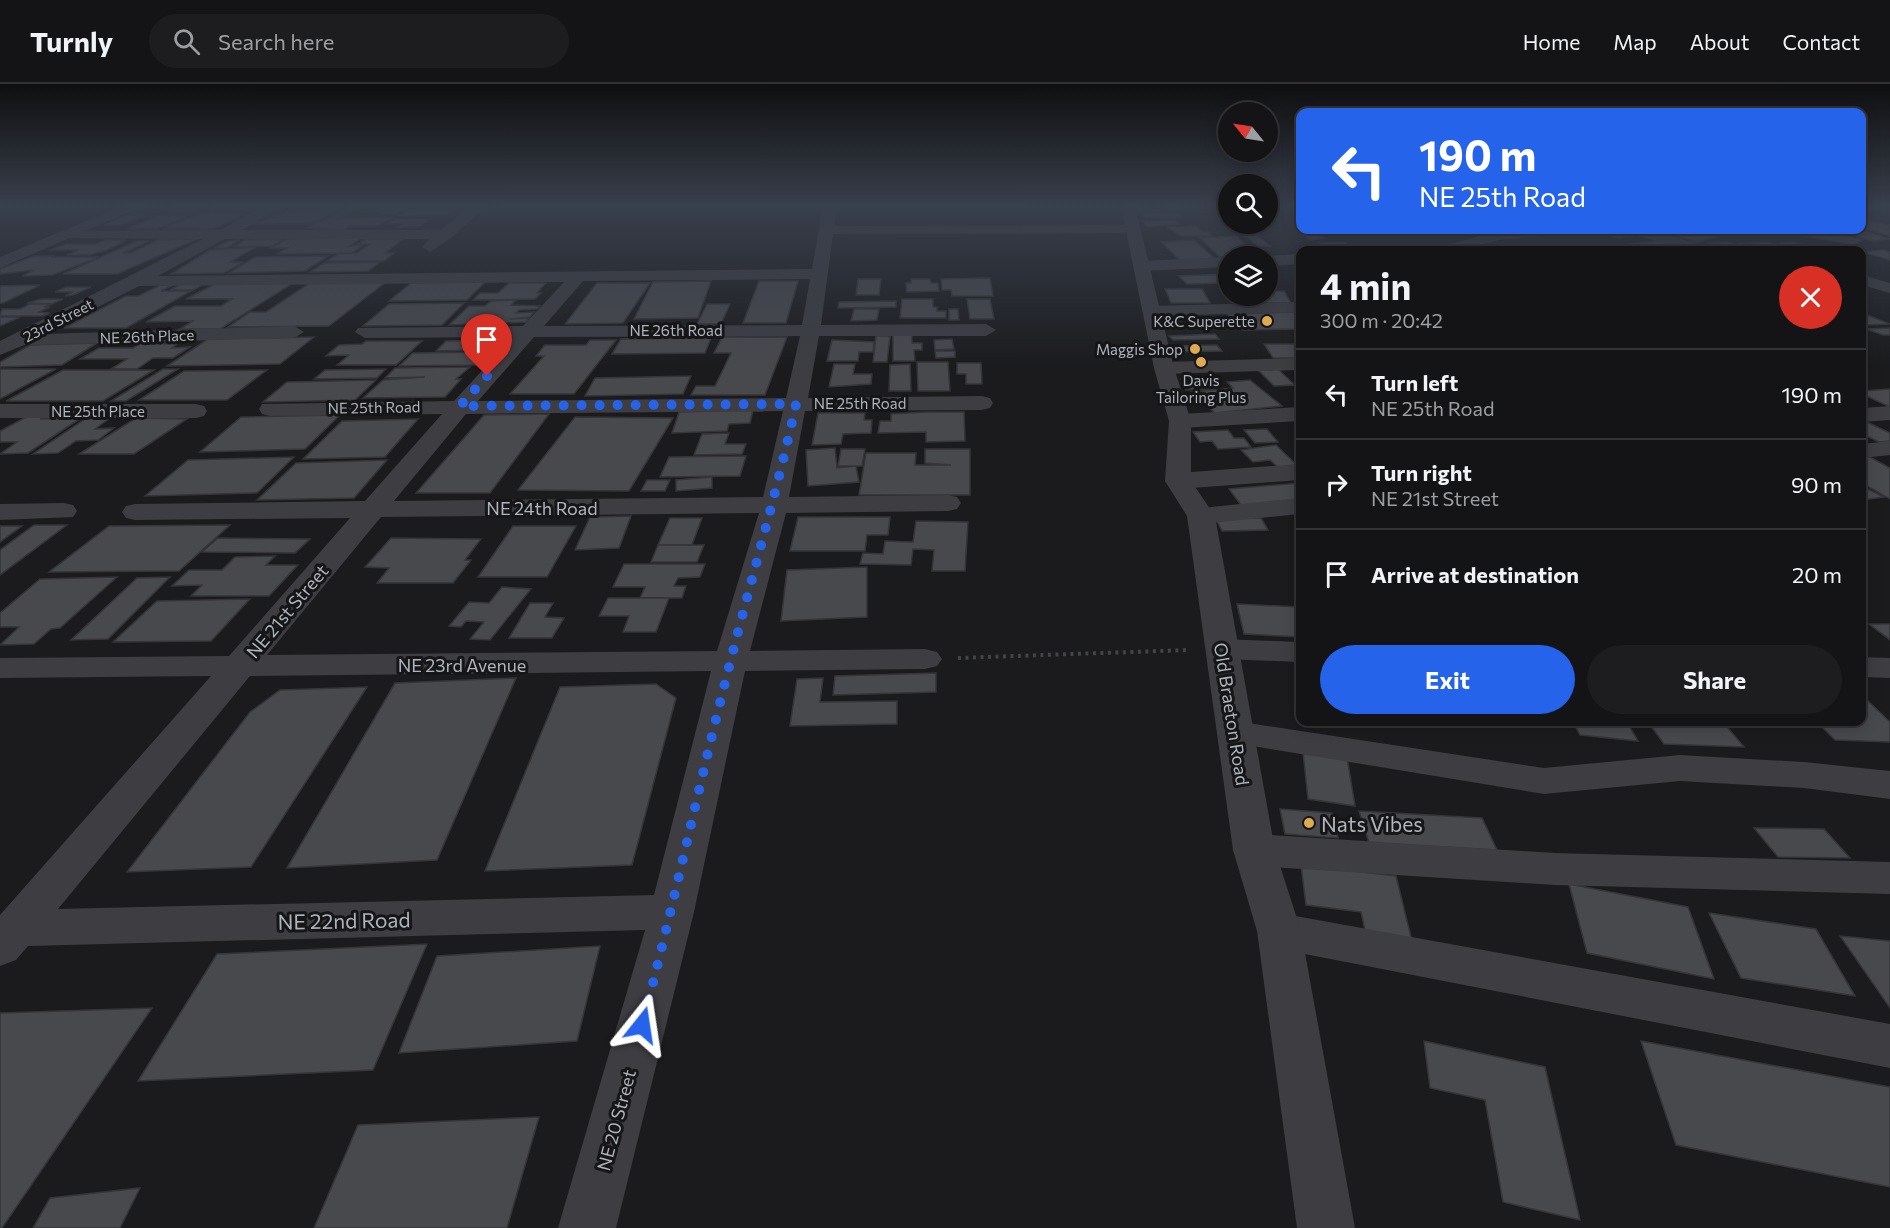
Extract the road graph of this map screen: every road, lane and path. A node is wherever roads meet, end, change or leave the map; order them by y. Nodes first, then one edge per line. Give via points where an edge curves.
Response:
1 (175, 259) edge
2 (415, 259) edge
3 (822, 259) edge
4 (1139, 259) edge
5 (1294, 259) edge
6 (1278, 260) edge
7 (1218, 262) edge
8 (1141, 266) junction
9 (1890, 269) edge
10 (1866, 270) edge
11 (820, 274) junction
12 (391, 278) junction
13 (577, 278) junction
14 (136, 281) junction
15 (1866, 281) edge
16 (1890, 288) edge
17 (1296, 308) edge
18 (1152, 311) junction
19 (527, 330) junction
20 (810, 330) junction
21 (986, 330) dead end
22 (294, 332) dead end
23 (365, 332) dead end
24 (9, 340) edge
25 (0, 349) edge
26 (1296, 364) edge
27 (1164, 368) junction
28 (982, 403) dead end
29 (796, 404) junction
30 (460, 406) junction
31 (270, 409) dead end
32 (0, 411) edge
33 (196, 411) dead end
34 (1890, 413) edge
35 (1296, 414) edge
36 (1866, 415) edge
37 (1180, 421) junction
38 (1890, 448) edge
39 (1866, 451) edge
40 (1296, 472) edge
41 (1178, 481) junction
42 (948, 503) dead end
43 (1296, 506) edge
44 (774, 507) junction
45 (372, 509) junction
46 (64, 511) dead end
47 (0, 512) edge
48 (135, 512) dead end
49 (1201, 516) junction
50 (1222, 649) junction
51 (1296, 652) edge
52 (924, 659) joint
53 (730, 663) junction
54 (241, 666) junction
55 (1866, 667) edge
56 (0, 668) edge
57 (1890, 668) edge
58 (1235, 733) junction
59 (1890, 785) edge
60 (1254, 850) junction
61 (1890, 878) edge
62 (672, 912) junction
63 (1279, 931) junction
64 (8, 938) edge
65 (1890, 1046) edge
66 (587, 1228) edge
67 (1326, 1228) edge

1 - 14 street, 23rd Street
2 - 12 street
3 - 11 street, NE 20 Street
4 - 8 street
5 - 6 street
7 - 8 street
8 - 18 street
9 - 10 street
11 - 13 street
11 - 20 street, NE 20 Street
12 - 13 street
12 - 14 street
13 - 19 street, NE 21st Street
14 - 24 street, 23rd Street
15 - 16 street
17 - 18 street
18 - 27 street
19 - 20 street, NE 26th Road
19 - 23 street, NE 26th Road
19 - 30 street, NE 21st Street
20 - 21 street, NE 26th Road
20 - 29 street, NE 20 Street
22 - 24 street, NE 26th Place
24 - 25 street, 23rd Street
26 - 27 street
27 - 37 street
28 - 29 street, NE 25th Road
29 - 30 street, NE 25th Road
29 - 44 street, NE 20 Street
30 - 31 street, NE 25th Road
30 - 45 street, NE 21st Street
32 - 33 street, NE 25th Place
34 - 36 street
35 - 37 street
37 - 41 street
38 - 39 street
40 - 41 street
41 - 49 street, Old Braeton Road
42 - 44 street, NE 24th Road
43 - 49 street
44 - 45 street, NE 24th Road
44 - 53 street, NE 20 Street
45 - 48 street, NE 24th Road
45 - 54 street, NE 21st Street
46 - 47 street
49 - 50 street, Old Braeton Road
50 - 51 street
50 - 52 path
50 - 58 street, Old Braeton Road
52 - 53 street, NE 23rd Avenue
53 - 54 street, NE 23rd Avenue
53 - 62 street, NE 20 Street
54 - 56 street, NE 23rd Avenue
54 - 64 street, NE 21st Street
55 - 57 street
58 - 59 street via 1544,781 1680,768 1804,775
58 - 60 street, Old Braeton Road
60 - 61 street via 1555,869
60 - 63 street, Old Braeton Road
62 - 64 street, NE 22nd Road
62 - 66 street, NE 20 Street
63 - 65 street
63 - 67 street, Old Braeton Road

